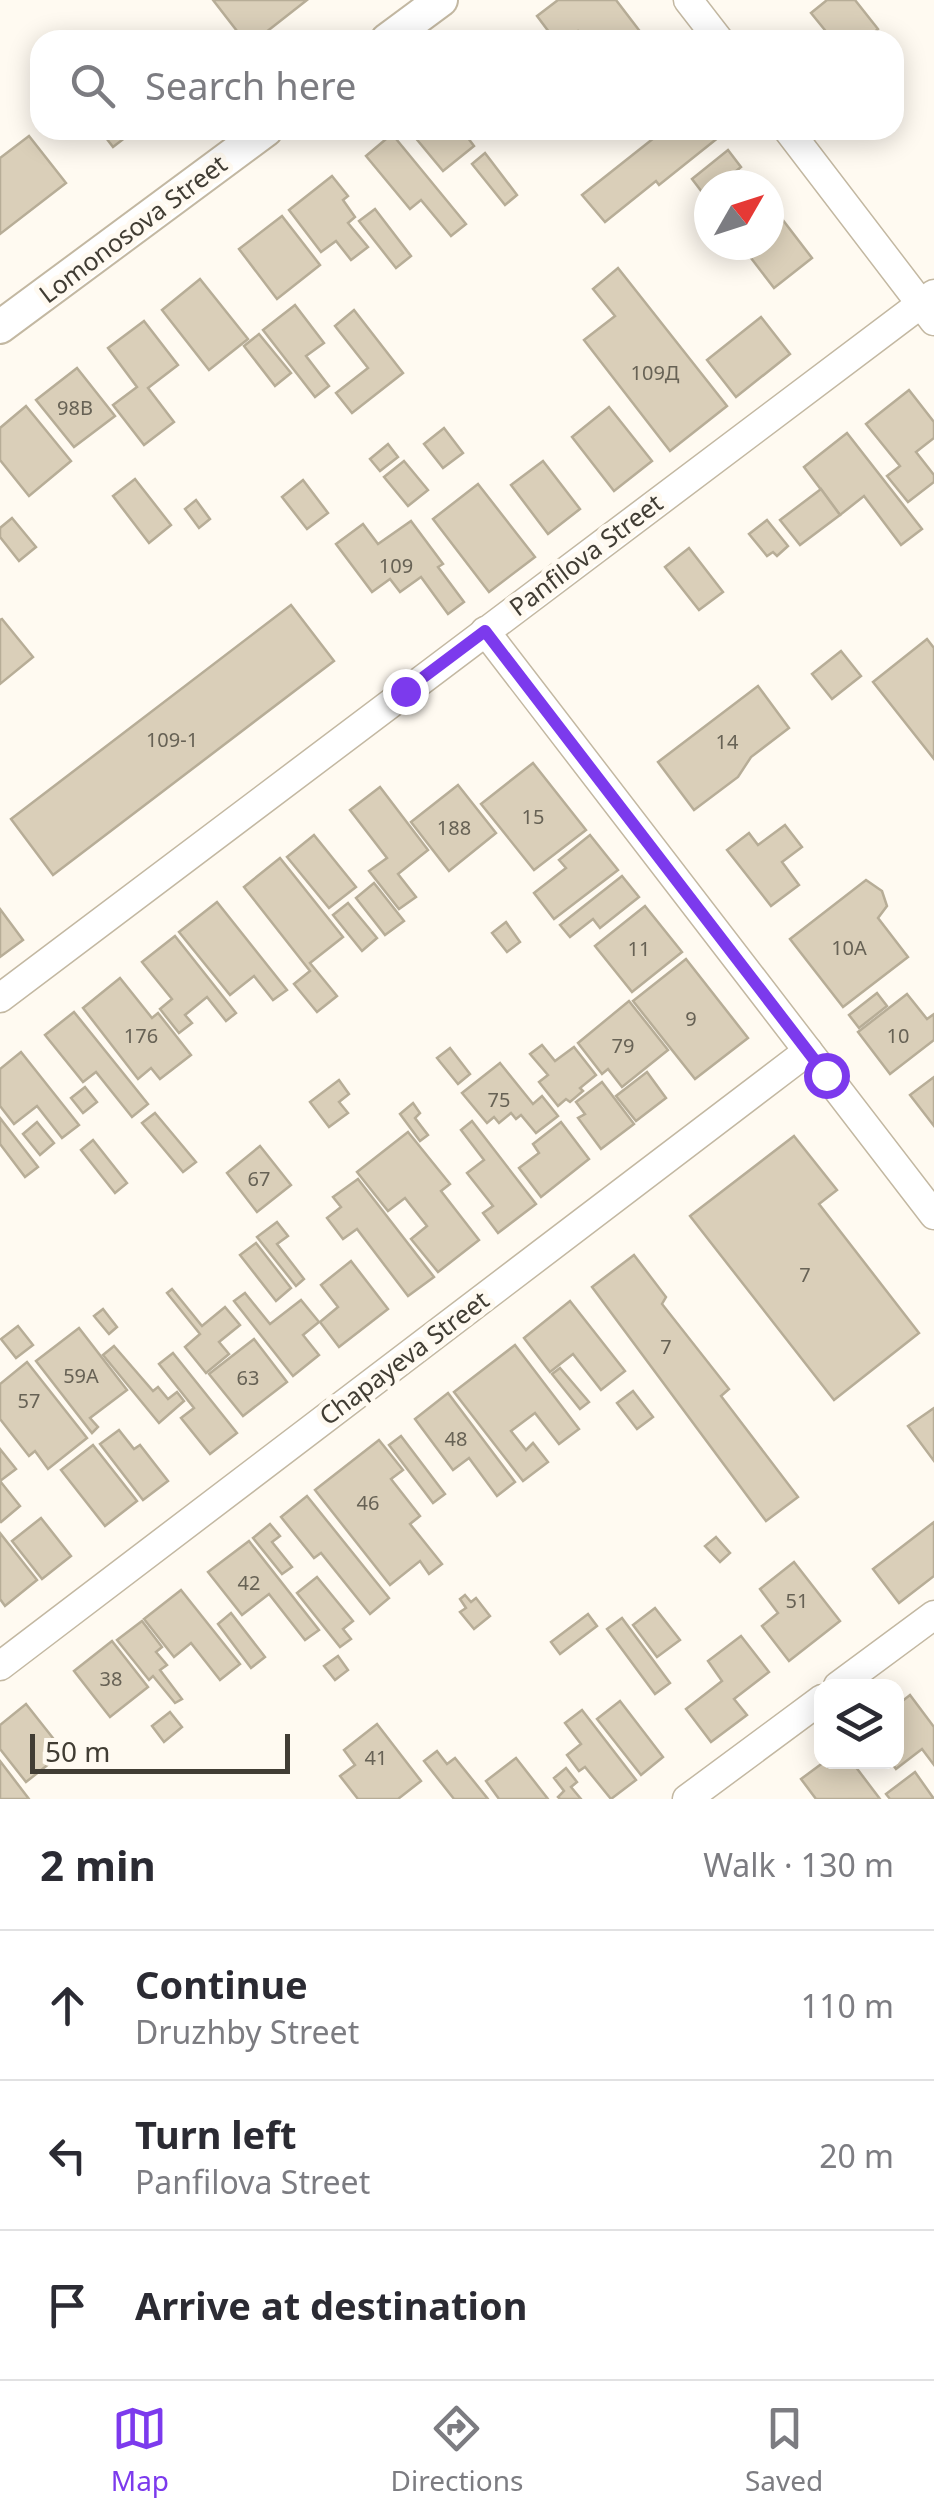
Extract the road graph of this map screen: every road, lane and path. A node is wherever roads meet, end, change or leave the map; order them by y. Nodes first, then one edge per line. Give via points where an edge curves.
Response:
1 (442, 0) edge
2 (688, 0) edge
3 (402, 30) edge
4 (711, 30) edge
5 (252, 140) edge
6 (796, 140) edge
7 (930, 306) edge
8 (0, 327) edge
9 (485, 631) junction
10 (0, 998) edge
11 (808, 1050) junction
12 (934, 1215) edge
13 (934, 1615) edge
14 (0, 1666) edge
15 (847, 1679) edge
16 (814, 1705) edge
17 (687, 1799) edge

1 - 3 street
2 - 4 street
5 - 8 street, Lomonosova Street
6 - 7 street
7 - 9 street, Panfilova Street
9 - 10 street, Panfilova Street
9 - 11 street
11 - 12 street
11 - 14 street, Chapayeva Street
13 - 15 street
16 - 17 street

